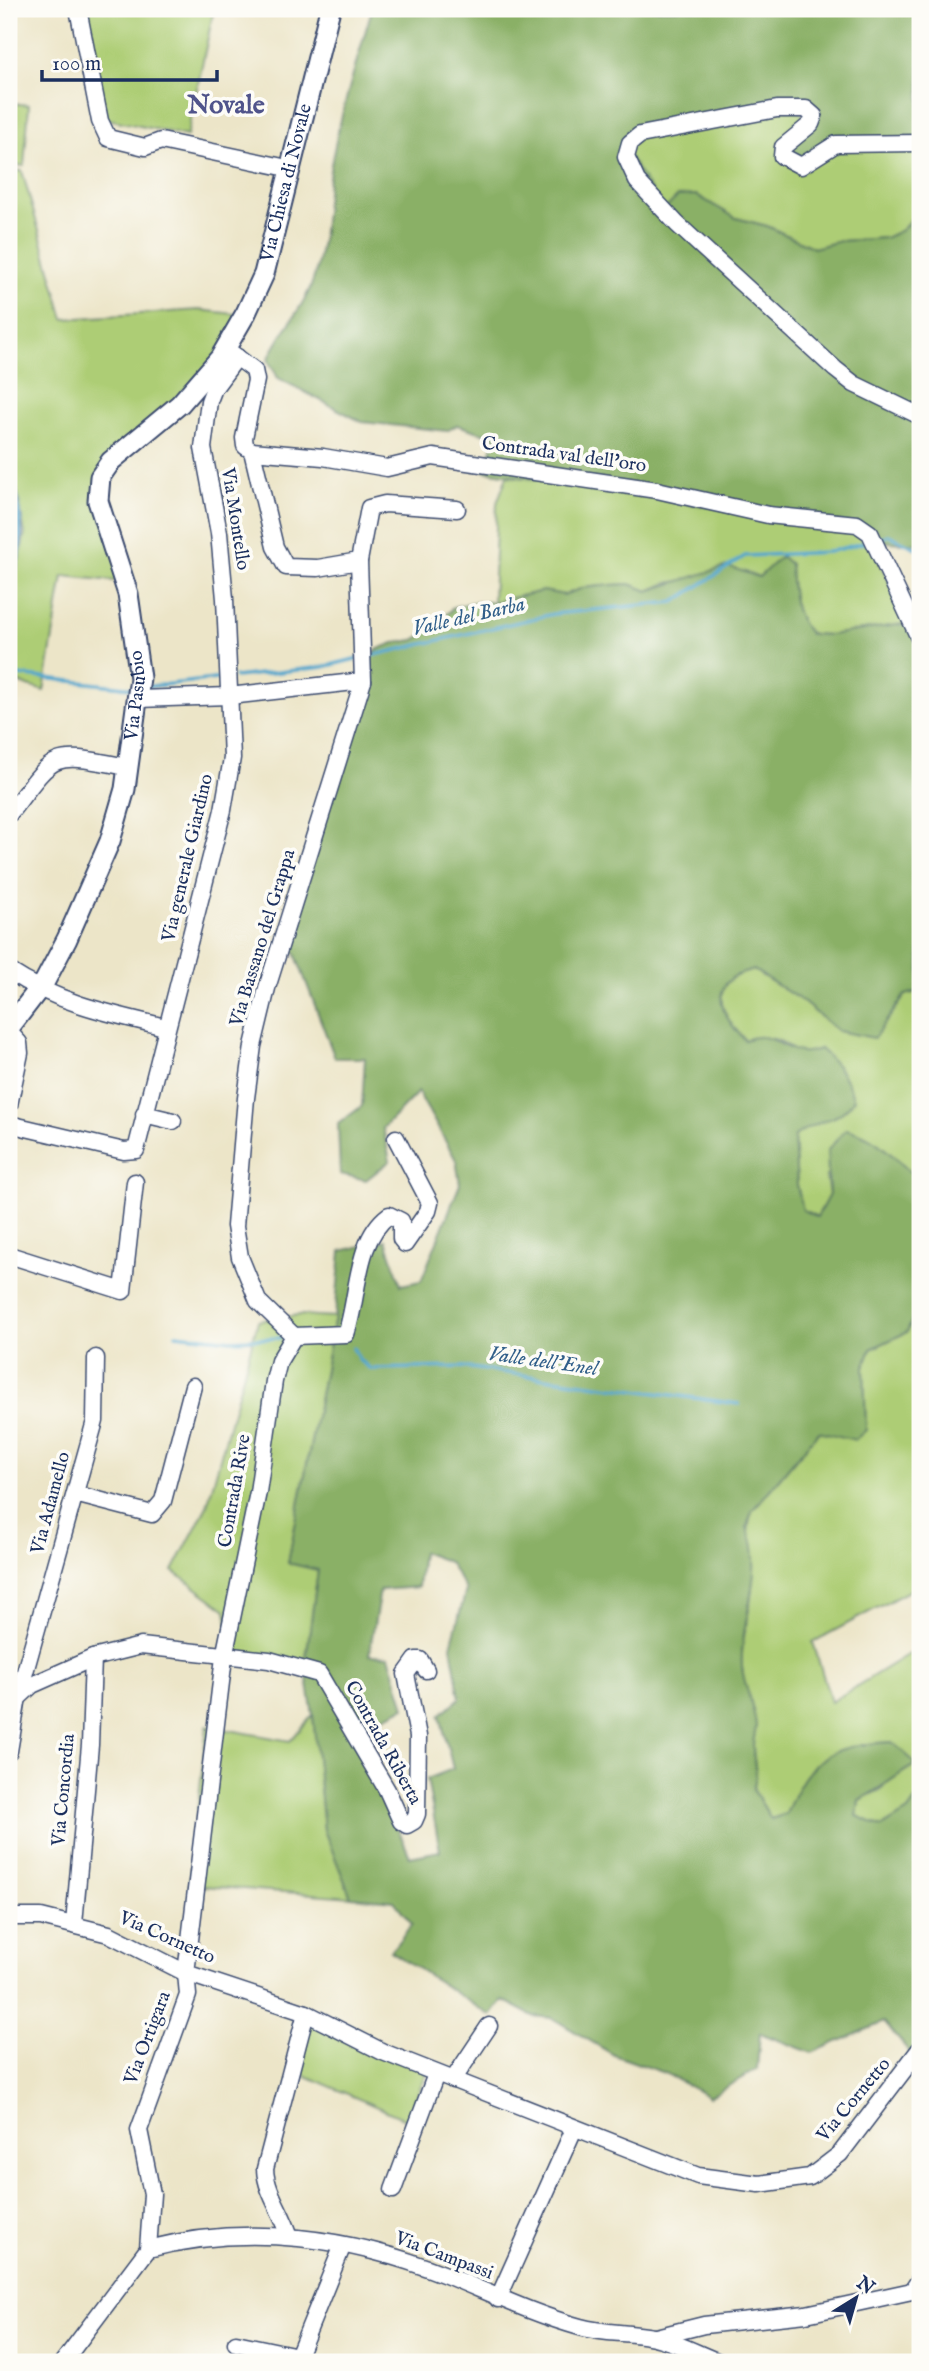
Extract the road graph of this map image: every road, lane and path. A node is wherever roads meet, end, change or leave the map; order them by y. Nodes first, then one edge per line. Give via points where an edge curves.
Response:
1 (78, 9) edge
2 (330, 9) edge
3 (920, 143) edge
4 (292, 169) junction
5 (231, 353) junction
6 (920, 416) edge
7 (252, 451) junction
8 (457, 509) dead end
9 (359, 561) junction
10 (920, 640) edge
11 (363, 681) junction
12 (139, 690) junction
13 (229, 692) junction
14 (128, 767) junction
15 (9, 814) edge
16 (9, 971) edge
17 (38, 990) junction
18 (166, 1027) junction
19 (9, 1030) edge
20 (9, 1102) edge
21 (144, 1114) junction
22 (173, 1121) dead end
23 (9, 1124) edge
24 (396, 1138) dead end
25 (135, 1182) dead end
26 (9, 1255) edge
27 (294, 1336) junction
28 (96, 1358) dead end
29 (193, 1385) dead end
30 (75, 1494) junction
31 (224, 1657) junction
32 (93, 1658) junction
33 (421, 1661) dead end
34 (14, 1701) edge
35 (9, 1751) edge
36 (9, 1917) edge
37 (74, 1924) junction
38 (186, 1973) junction
39 (306, 2013) junction
40 (489, 2026) dead end
41 (920, 2049) edge
42 (436, 2074) junction
43 (453, 2080) junction
44 (574, 2129) junction
45 (393, 2190) dead end
46 (289, 2234) junction
47 (343, 2245) junction
48 (148, 2249) junction
49 (916, 2285) edge
50 (498, 2299) junction
51 (656, 2337) junction
52 (236, 2343) dead end
53 (63, 2362) edge
54 (719, 2362) edge

1 - 4 street via 100,121 108,138 145,147 161,141
2 - 4 main road, Via Chiesa di Novale
3 - 6 street via 836,144 801,166 794,165 782,156 783,148 814,120 806,109 792,108 640,135 630,143 626,157 636,181 677,224 835,369
4 - 5 main road, Via Chiesa di Novale via 264,274
5 - 7 street via 254,370 244,438
5 - 12 main road, Via Pasubio via 180,404 111,461 100,477 98,501 128,594
5 - 13 street, Via Montello via 212,395 203,448 219,533
7 - 9 street via 275,547 286,567 318,568
7 - 10 street, Contrada val dell'oro via 387,468 433,457 657,490 768,515 857,524 873,539
8 - 9 street, Via Bassano del Grappa via 385,504 369,508
9 - 11 street, Via Bassano del Grappa
11 - 13 street
11 - 27 street, Via Bassano del Grappa via 264,998 246,1098 235,1226 240,1257 258,1301
12 - 13 street
12 - 14 main road, Via Pasubio
13 - 18 street, Via generale Giardino via 232,758 223,810
14 - 15 street via 58,759 42,770
14 - 17 main road, Via Pasubio via 110,841 67,939
16 - 17 street
17 - 18 street via 94,1010
17 - 19 main road, Via Pasubio
18 - 21 street
19 - 20 street, Via Pasubio via 19,1042 20,1053
21 - 22 street
21 - 23 street via 136,1150 124,1151
24 - 27 street via 428,1196 428,1211 405,1244 396,1216 389,1214 380,1222 363,1262 346,1334
25 - 26 street via 122,1291
27 - 31 street, Contrada Rive via 279,1361 274,1381 258,1492
28 - 30 street, Via Adamello via 95,1421
29 - 30 street via 163,1501 152,1514
30 - 34 street, Via Adamello
31 - 32 street via 141,1646
31 - 33 street, Contrada Riberta via 269,1660 319,1674 407,1825 417,1814 418,1736 407,1674
31 - 38 street, Via Ortigara
32 - 34 street via 32,1685
32 - 37 street, Via Concordia
34 - 35 street
36 - 37 street, Via Cornetto
37 - 38 street, Via Cornetto via 109,1934
38 - 39 street, Via Cornetto
38 - 48 street, Via Ortigara via 186,2003 139,2130 151,2182
39 - 42 street, Via Cornetto
39 - 46 street via 265,2169 265,2181
40 - 43 street
41 - 44 street, Via Cornetto via 840,2154 810,2177 759,2184 698,2176
42 - 43 street, Via Cornetto
42 - 45 street
43 - 44 street, Via Cornetto
44 - 50 street
46 - 47 street, Via Campassi
46 - 48 street, Via Campassi via 188,2238
47 - 50 street, Via Campassi via 402,2260
47 - 52 street via 298,2356
48 - 53 street
49 - 51 street via 806,2314 705,2325
50 - 51 street, Via Campassi via 582,2328
51 - 54 street, Via Campassi

